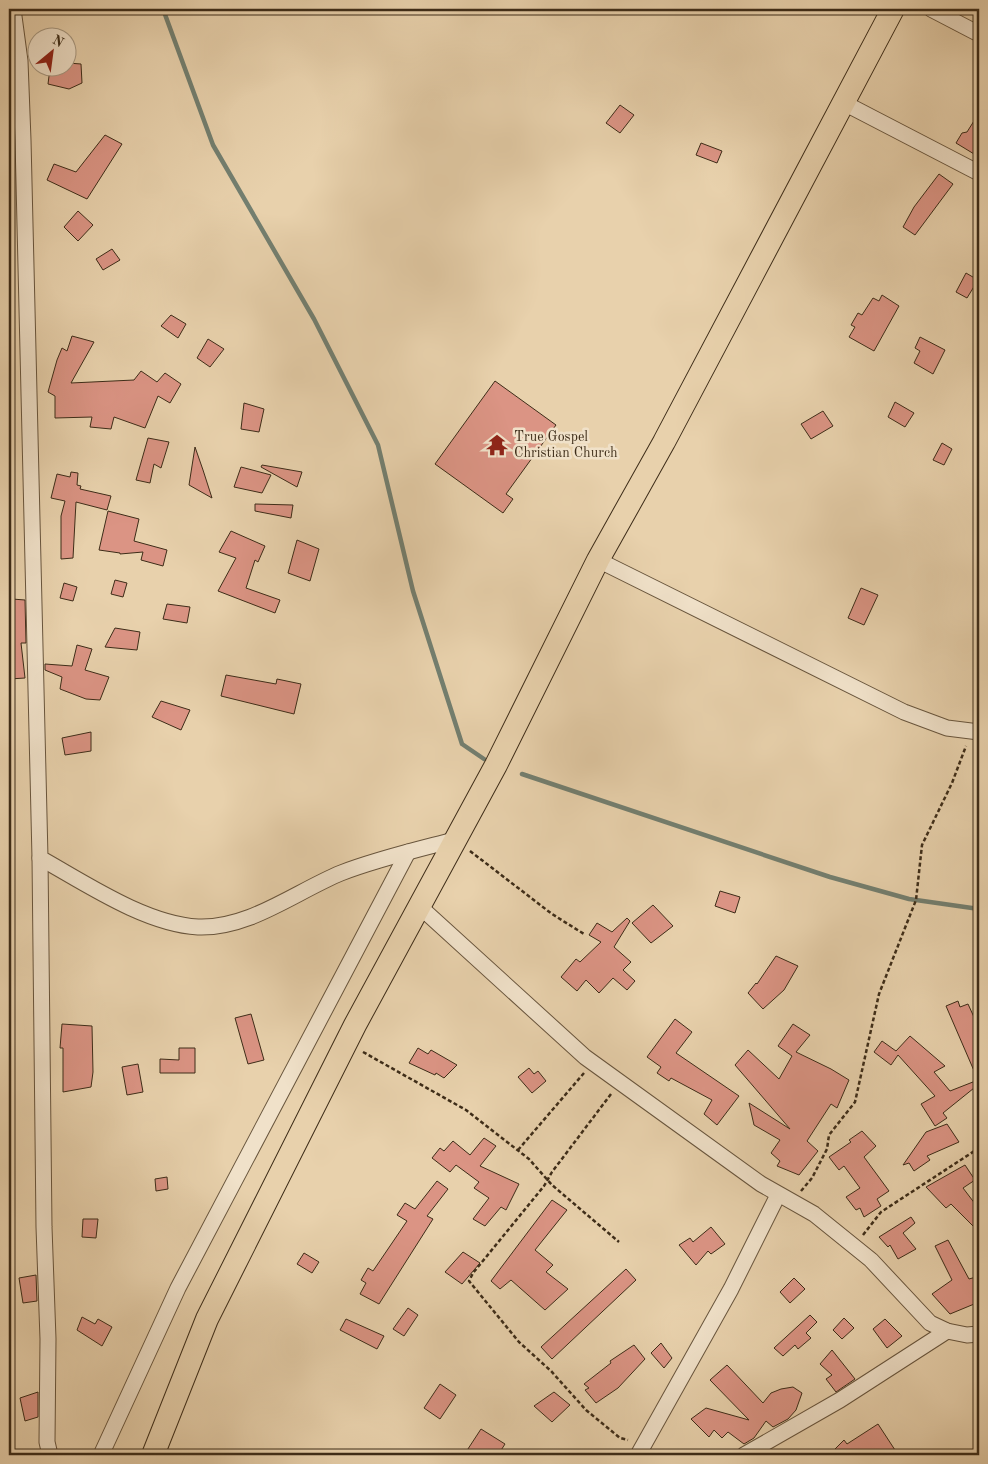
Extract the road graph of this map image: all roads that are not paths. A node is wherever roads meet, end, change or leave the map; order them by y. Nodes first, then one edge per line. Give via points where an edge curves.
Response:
1 (14, 9) edge
2 (893, 9) edge
3 (931, 9) edge
4 (979, 34) edge
5 (844, 103) junction
6 (979, 172) edge
7 (598, 560) junction
8 (975, 732) edge
9 (454, 840) junction
10 (408, 852) junction
11 (40, 858) junction
12 (418, 905) junction
13 (778, 1195) junction
14 (947, 1331) junction
15 (979, 1334) edge
16 (636, 1449) edge
17 (50, 1455) edge
18 (101, 1455) edge
19 (153, 1455) edge
20 (744, 1455) edge

1 - 11 street via 20,61
2 - 5 highway
3 - 4 street
5 - 6 street
5 - 7 highway
7 - 8 street via 904,712 947,728
7 - 9 highway via 496,765
9 - 10 street
9 - 12 highway
10 - 11 street via 342,873 236,923 197,927 151,917 100,893
10 - 18 street via 178,1288
11 - 17 street via 47,1442
12 - 13 street via 593,1064
12 - 19 highway via 208,1319
13 - 14 street via 814,1214 854,1246 930,1323
13 - 16 street via 732,1289
14 - 15 street
14 - 20 street via 840,1400

